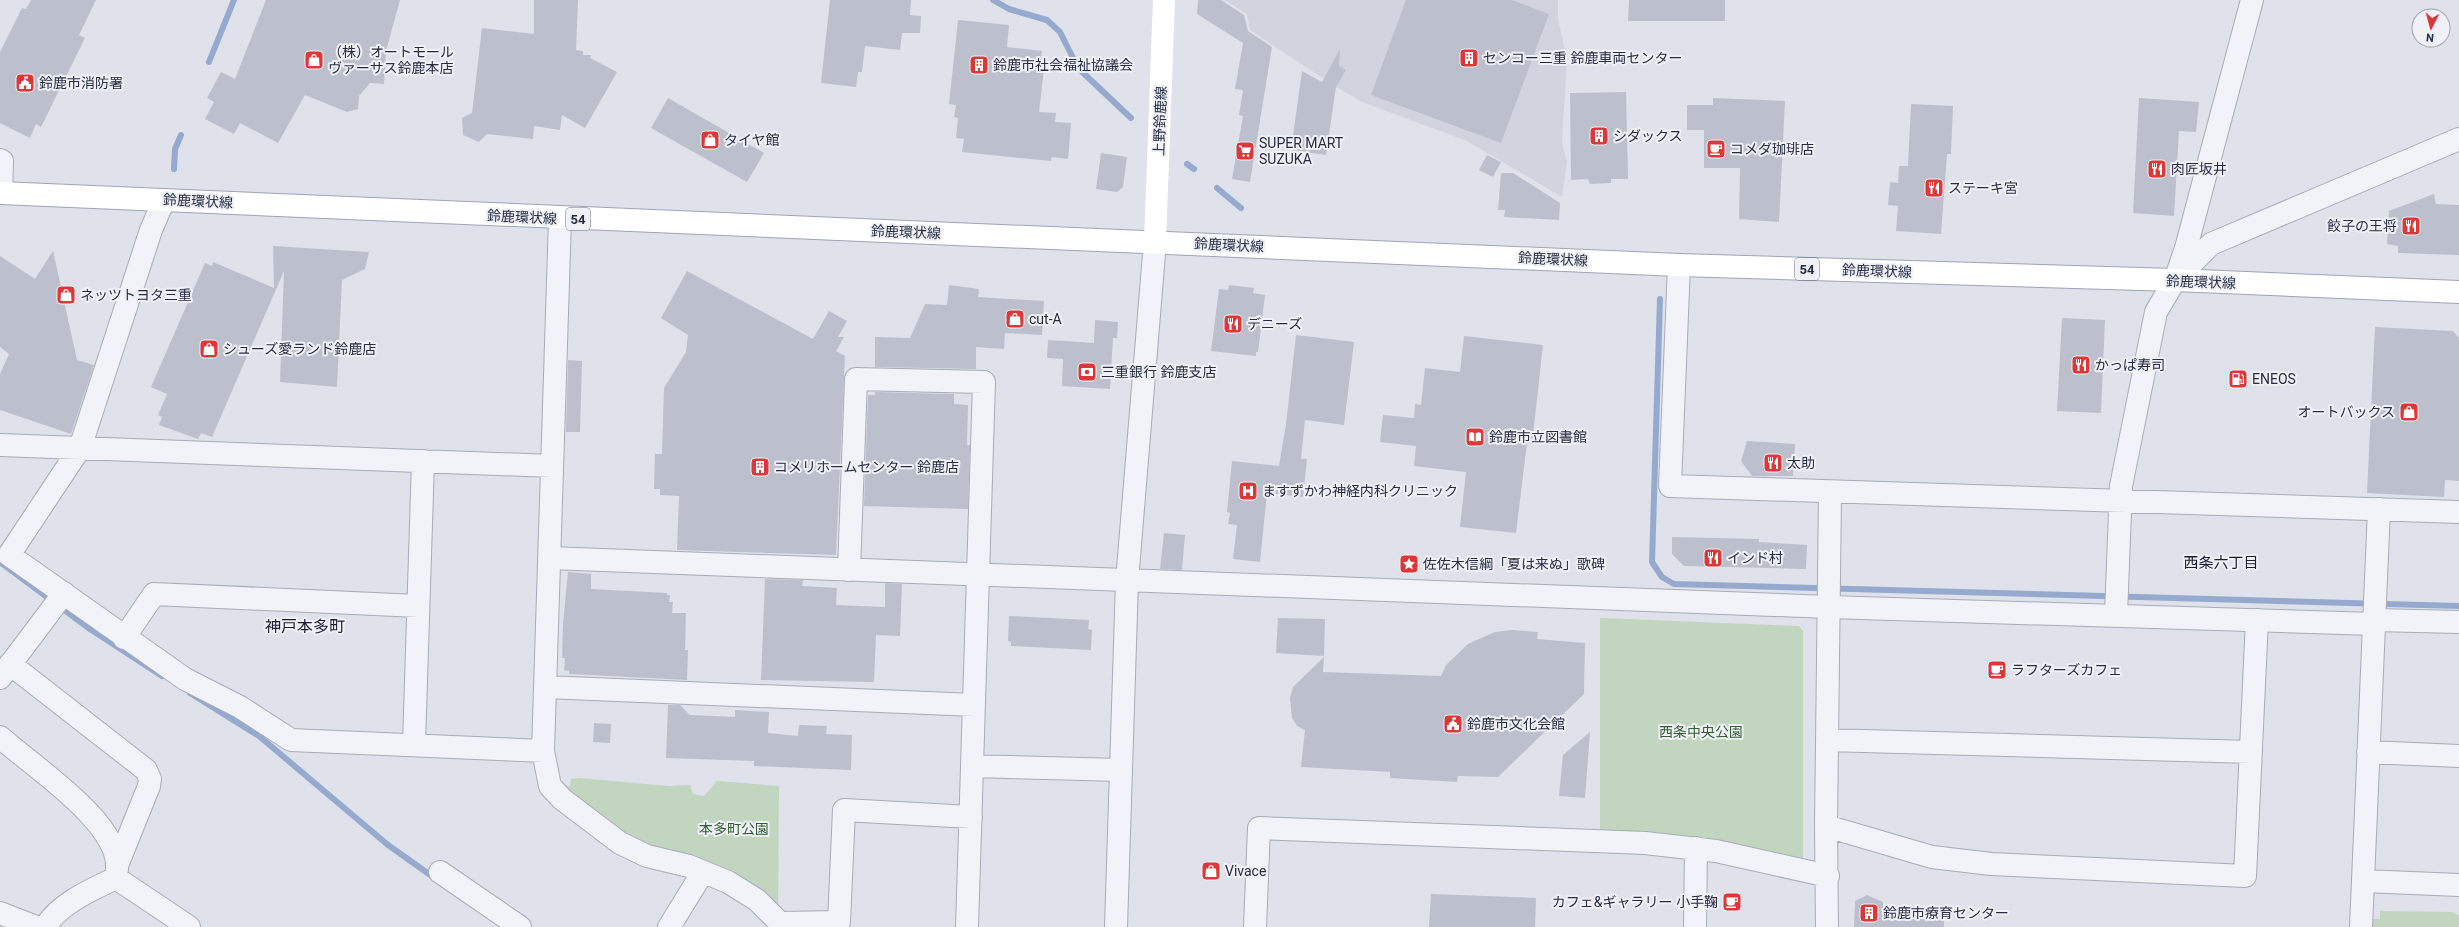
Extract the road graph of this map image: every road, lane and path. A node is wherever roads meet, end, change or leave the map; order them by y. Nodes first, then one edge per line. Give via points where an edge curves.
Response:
1 (1164, 0) edge
2 (2252, 0) edge
3 (2459, 139) edge
4 (0, 160) edge
5 (1, 193) edge
6 (164, 200) junction
7 (560, 219) junction
8 (1155, 242) junction
9 (1679, 265) junction
10 (2175, 280) junction
11 (2459, 292) edge
12 (0, 445) edge
13 (80, 448) junction
14 (423, 462) junction
15 (552, 466) junction
16 (1830, 492) junction
17 (2120, 501) junction
18 (2379, 509) junction
19 (2459, 512) edge
20 (550, 558) junction
21 (849, 570) junction
22 (978, 576) junction
23 (1128, 581) junction
24 (58, 600) junction
25 (1829, 604) junction
26 (418, 606) junction
27 (2116, 612) junction
28 (2257, 620) junction
29 (2374, 622) junction
30 (2459, 622) edge
31 (124, 638) junction
32 (5, 671) edge
33 (546, 687) junction
34 (974, 705) junction
35 (0, 737) edge
36 (1827, 740) junction
37 (414, 744) junction
38 (543, 751) junction
39 (2250, 752) junction
40 (2368, 752) junction
41 (2459, 756) edge
42 (973, 766) junction
43 (1121, 770) junction
44 (971, 816) junction
45 (1826, 826) junction
46 (1696, 848) junction
47 (117, 871) junction
48 (440, 872) dead end
49 (704, 872) junction
50 (1828, 876) junction
51 (2363, 881) junction
52 (2459, 885) edge
53 (0, 913) edge
54 (838, 925) edge
55 (36, 927) edge
56 (45, 927) edge
57 (189, 927) edge
58 (520, 927) edge
59 (670, 927) edge
60 (967, 927) edge
61 (1116, 927) edge
62 (1255, 927) edge
63 (1695, 927) edge
64 (1827, 927) edge
65 (2360, 927) edge

1 - 8 main road, 上野鈴鹿線
2 - 10 street via 2186,248
3 - 10 street via 2211,244
4 - 5 street
5 - 6 main road, 鈴鹿環状線 / 54
6 - 7 main road, 鈴鹿環状線 / 54
6 - 13 street via 151,230
7 - 8 main road, 鈴鹿環状線 / 54
7 - 15 street
8 - 9 main road, 鈴鹿環状線 / 54
8 - 23 street
9 - 10 main road, 鈴鹿環状線 / 54
9 - 16 street via 1670,486
10 - 11 main road, 鈴鹿環状線 / 54
10 - 17 street via 2156,312
12 - 13 street
13 - 14 street
13 - 24 street via 9,555
14 - 15 street
14 - 26 street
15 - 20 street
16 - 17 street
16 - 25 street
17 - 18 street
17 - 27 street
18 - 19 street
18 - 29 street
20 - 21 street
20 - 33 street
21 - 22 street
21 - 22 street via 856,379 984,382
22 - 23 street
22 - 34 street
23 - 25 street
23 - 43 street
24 - 31 street
24 - 32 street
25 - 27 street
25 - 36 street
26 - 31 street via 154,594
26 - 37 street
27 - 28 street
28 - 29 street
28 - 39 street
29 - 30 street
29 - 40 street
31 - 37 street via 186,679 240,707 291,740
32 - 47 street via 146,770 150,779 149,786
33 - 34 street
33 - 38 street
34 - 42 street
35 - 47 street via 92,814 112,844
36 - 39 street
36 - 45 street
37 - 38 street
38 - 49 street via 550,786 562,800 620,843 647,856
39 - 45 street via 2245,876 1991,864 1932,857
40 - 41 street
40 - 51 street
42 - 43 street
42 - 44 street
43 - 61 street
44 - 54 street via 844,810
44 - 60 street
45 - 50 street
46 - 50 street
46 - 62 street via 1645,843 1259,828
46 - 63 street
47 - 56 street via 50,918
47 - 57 street
48 - 58 street
49 - 54 street via 728,882 758,900 780,924
49 - 59 street
50 - 64 street
51 - 52 street
51 - 65 street
53 - 55 street

